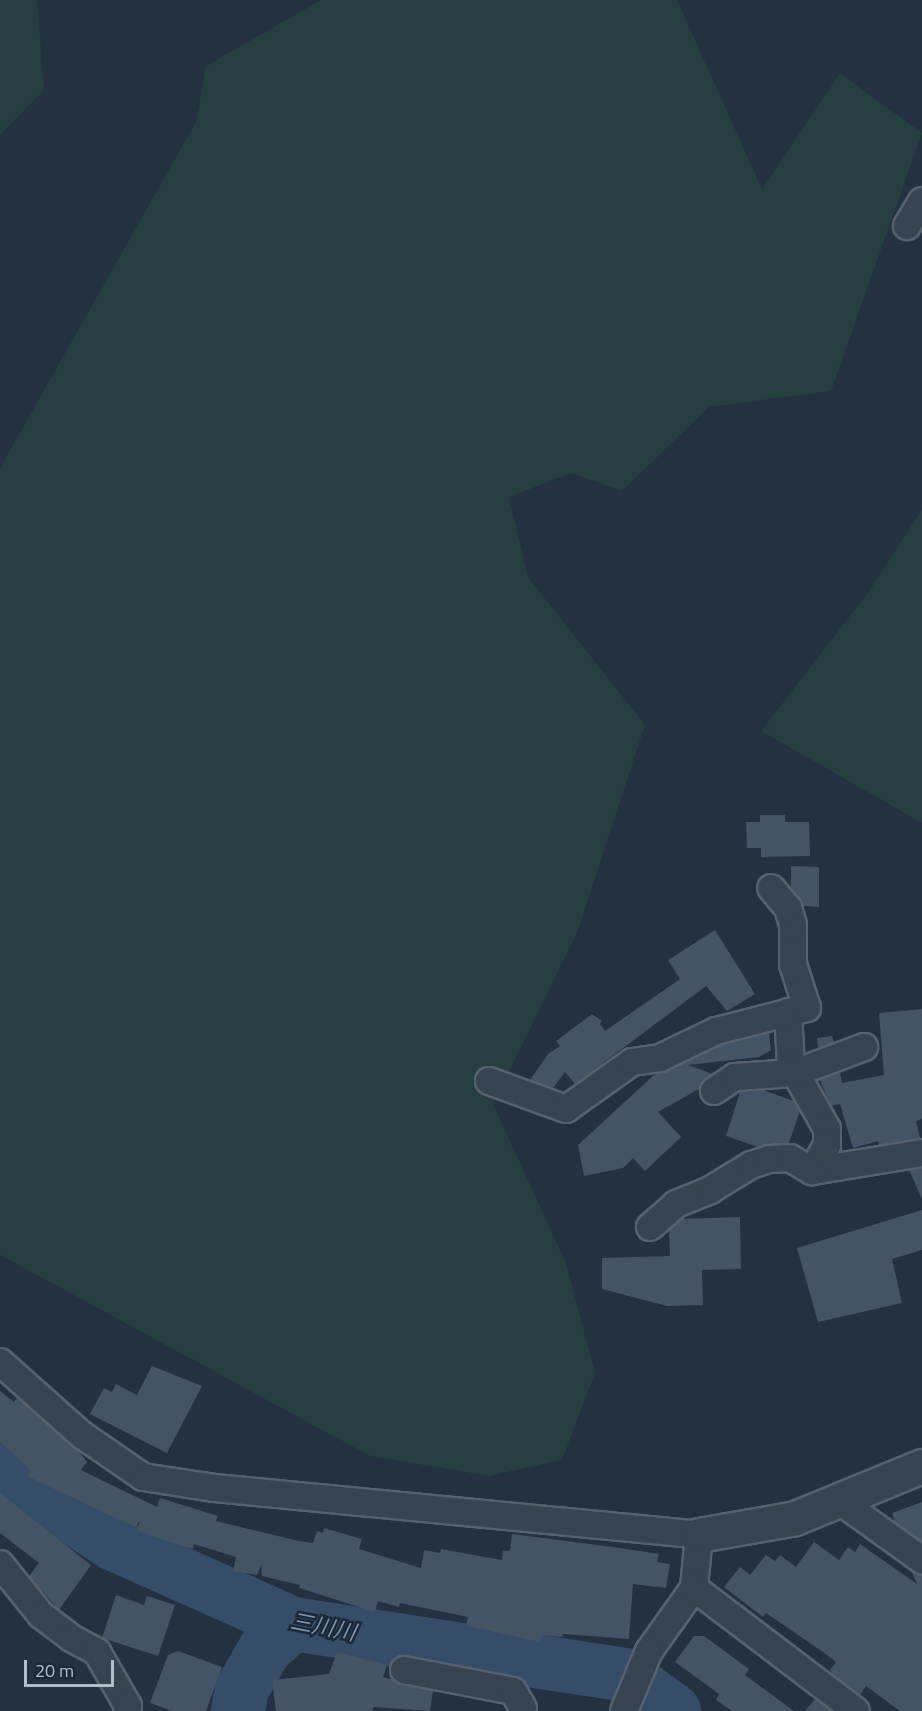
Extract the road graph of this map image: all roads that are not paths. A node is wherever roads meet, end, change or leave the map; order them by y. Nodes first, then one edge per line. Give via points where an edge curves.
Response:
1 (922, 201) edge
2 (907, 225) dead end
3 (771, 888) dead end
4 (788, 1012) junction
5 (864, 1047) dead end
6 (795, 1072) junction
7 (489, 1081) dead end
8 (714, 1091) dead end
9 (922, 1153) edge
10 (812, 1171) junction
11 (650, 1227) dead end
12 (0, 1362) edge
13 (922, 1466) edge
14 (837, 1500) junction
15 (699, 1535) junction
16 (922, 1560) edge
17 (0, 1564) edge
18 (694, 1588) junction
19 (404, 1670) dead end
20 (520, 1710) edge
21 (127, 1711) edge
22 (624, 1711) edge
23 (856, 1711) edge

1 - 2 street
3 - 4 street via 788,908 793,925 793,964 807,1008
4 - 6 street via 791,1065
4 - 7 street via 716,1031 660,1058 632,1062 567,1109
5 - 6 street
6 - 8 street via 735,1077
6 - 10 street via 827,1129 827,1145
9 - 10 street
10 - 11 street via 790,1158 751,1165 710,1190 676,1204
12 - 15 street via 82,1435 143,1477 215,1488
13 - 14 street
14 - 15 street via 795,1518
14 - 16 street
15 - 18 street
17 - 21 street via 41,1615 98,1652 128,1706
18 - 22 street via 649,1651
18 - 23 street
19 - 20 street via 513,1691

